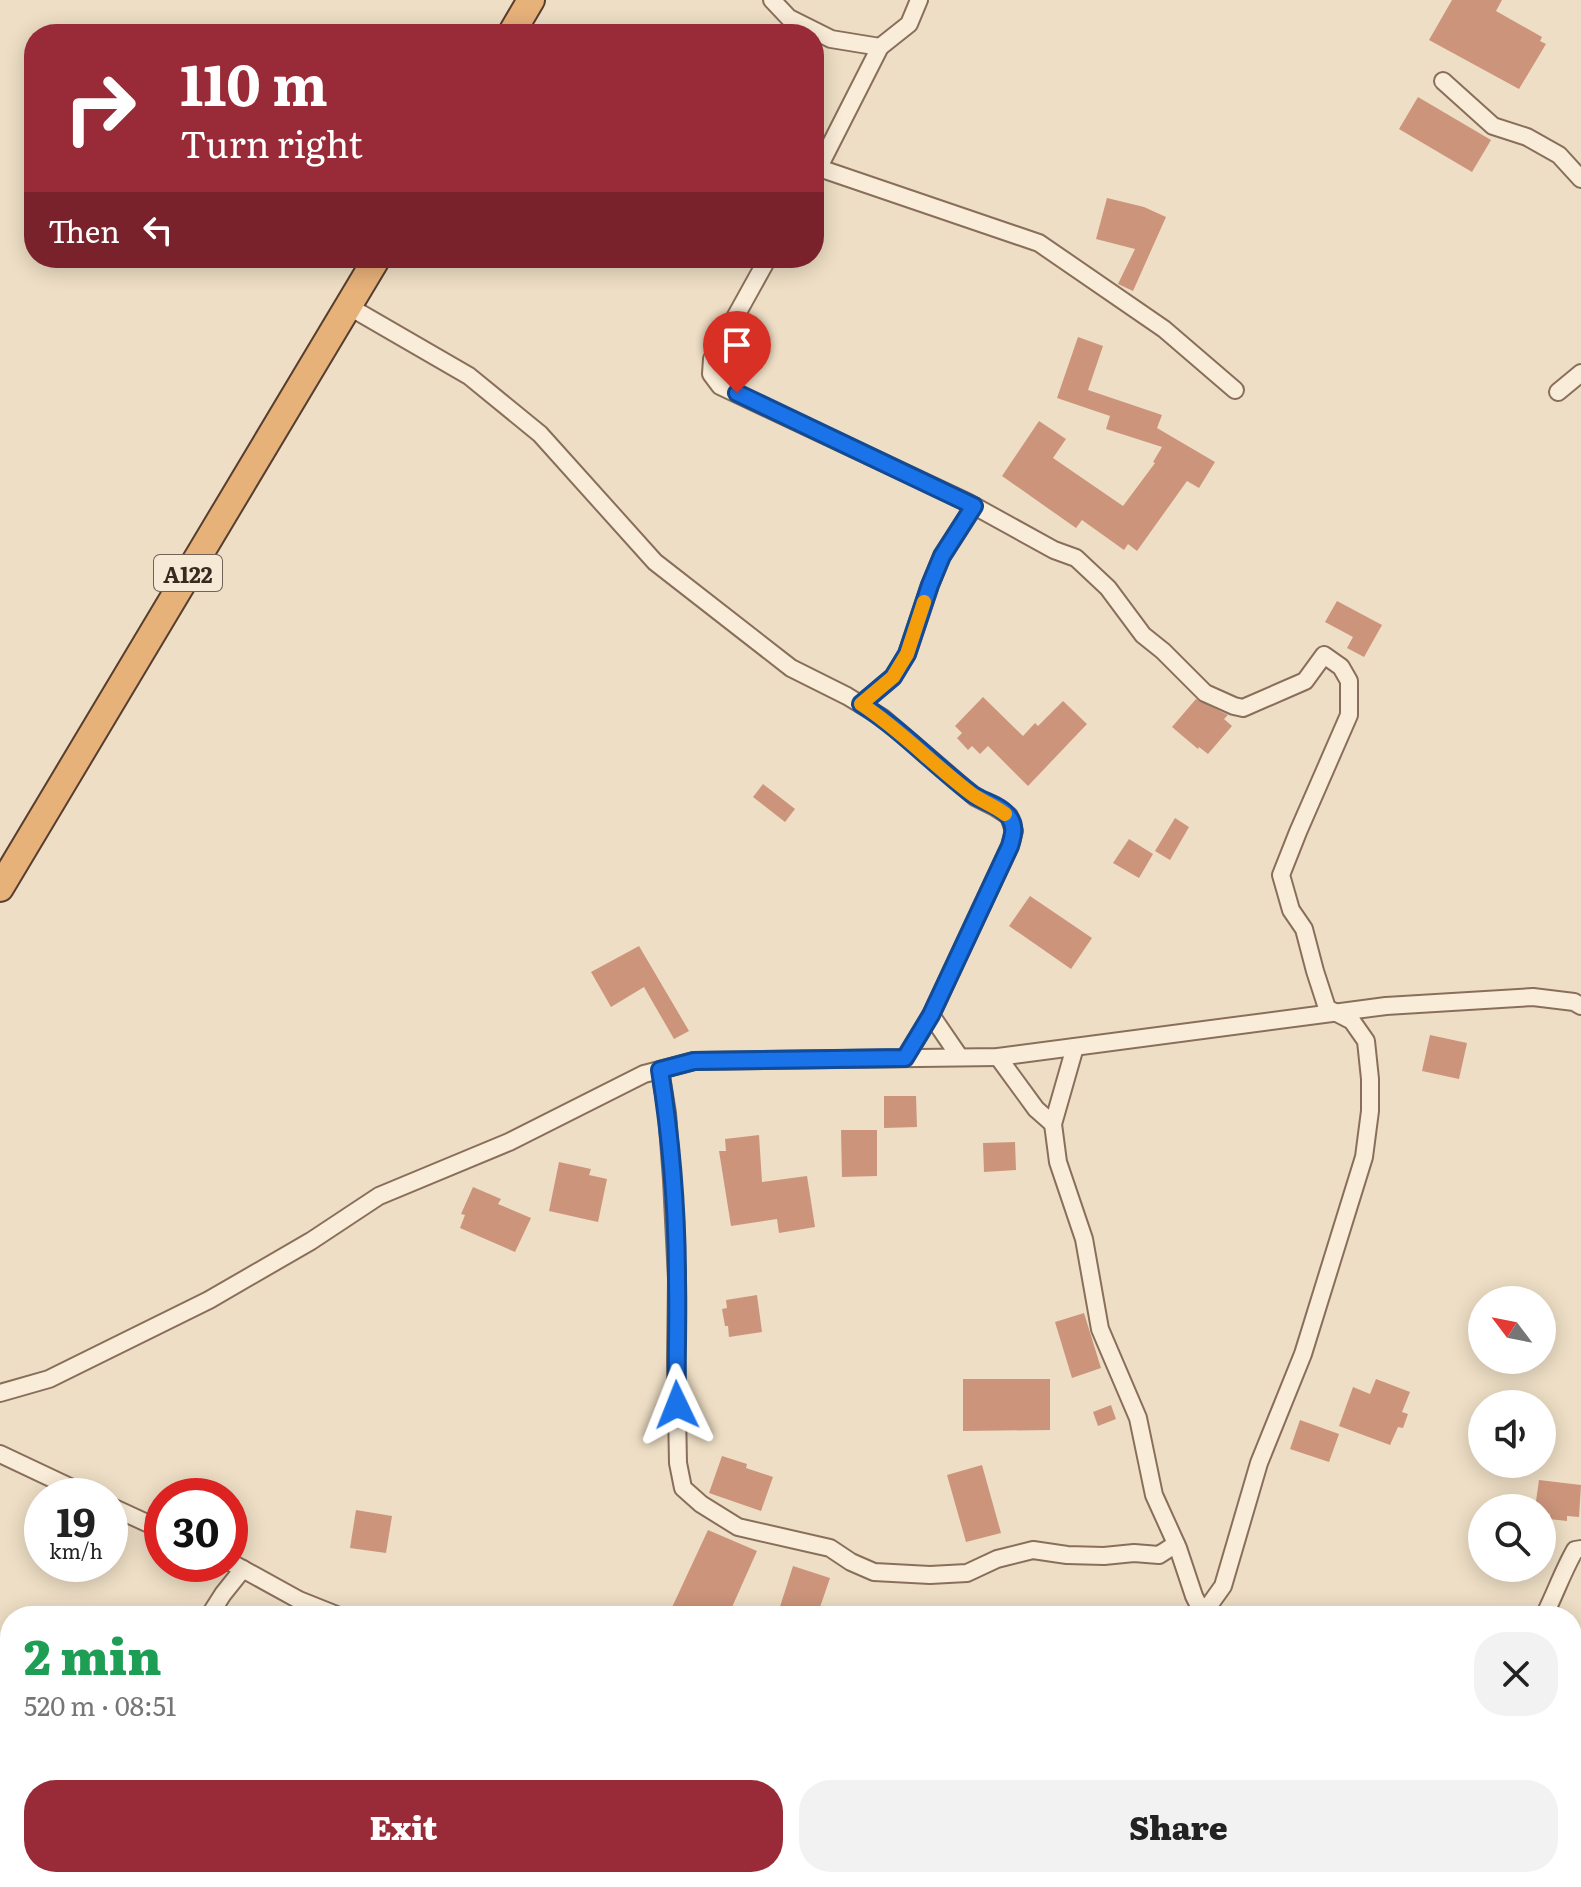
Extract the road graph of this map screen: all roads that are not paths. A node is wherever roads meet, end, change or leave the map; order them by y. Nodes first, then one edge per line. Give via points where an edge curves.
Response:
1 (531, 0) edge
2 (772, 0) edge
3 (919, 0) edge
4 (517, 24) edge
5 (801, 24) edge
6 (824, 36) edge
7 (880, 47) junction
8 (1443, 81) dead end
9 (824, 157) edge
10 (824, 176) edge
11 (1581, 179) edge
12 (371, 268) edge
13 (762, 268) edge
14 (348, 306) junction
15 (1581, 373) edge
16 (1235, 390) dead end
17 (1558, 392) dead end
18 (974, 506) junction
19 (861, 704) junction
20 (0, 888) edge
21 (1581, 1006) edge
22 (1335, 1012) junction
23 (931, 1015) junction
24 (1075, 1047) junction
25 (959, 1056) junction
26 (998, 1057) junction
27 (905, 1058) junction
28 (660, 1070) junction
29 (1053, 1124) junction
30 (0, 1393) edge
31 (0, 1454) edge
32 (51, 1478) edge
33 (1176, 1544) junction
34 (1581, 1549) edge
35 (248, 1571) edge
36 (229, 1582) edge
37 (215, 1606) edge
38 (314, 1606) edge
39 (1199, 1606) edge
40 (1209, 1606) edge
41 (1549, 1606) edge

1 - 4 highway
2 - 5 street
3 - 7 street via 909,24
6 - 7 street
7 - 9 street
8 - 11 street via 1493,126 1559,155
10 - 16 street via 1039,243 1164,329
12 - 14 highway, A122
13 - 18 street via 712,359 711,374 720,386
14 - 19 street via 469,376 540,434 655,562 791,668
14 - 20 highway, A122
15 - 17 street
18 - 19 street via 942,556 907,654 893,677
18 - 22 street via 1076,558 1108,588 1143,635 1205,693 1234,706 1243,708 1305,681 1324,655 1341,667 1349,681 1349,715 1281,875 1291,910 1304,929 1327,1008
19 - 23 street via 975,797 1009,816 1014,831
21 - 22 street via 1533,997
22 - 24 street
22 - 40 street via 1352,1021 1366,1041 1370,1111 1364,1157 1303,1354 1259,1463 1223,1586
23 - 25 street
23 - 27 street
24 - 26 street
24 - 29 street
25 - 26 street
25 - 27 street
26 - 29 street
27 - 28 street via 694,1061
28 - 30 street via 379,1196 209,1300 49,1379
28 - 33 street via 675,1223 678,1463 683,1488 738,1527 830,1548 874,1572 967,1573 1033,1550 1159,1555
29 - 33 street via 1058,1162 1084,1239 1100,1329 1138,1418 1154,1495
31 - 32 street
33 - 39 street
34 - 41 street via 1565,1566
35 - 38 street
36 - 37 street

